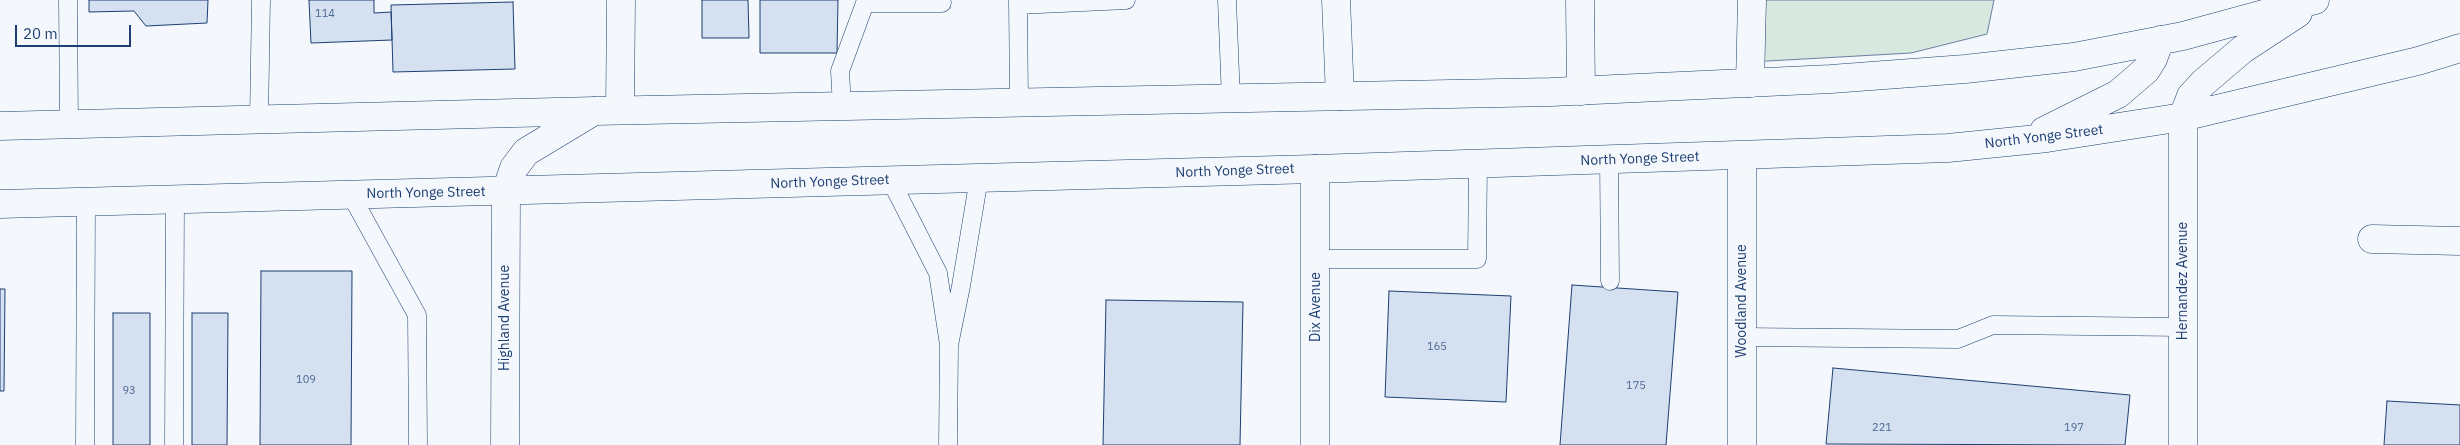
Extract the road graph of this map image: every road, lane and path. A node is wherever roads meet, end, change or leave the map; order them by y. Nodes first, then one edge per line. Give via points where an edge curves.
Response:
1 (68, 0) edge
2 (261, 0) edge
3 (621, 0) edge
4 (1126, 0) edge
5 (1227, 0) edge
6 (1336, 0) edge
7 (1580, 0) edge
8 (1752, 0) edge
9 (2316, 0) edge
10 (1018, 2) edge
11 (942, 3) dead end
12 (2160, 40) junction
13 (2460, 48) edge
14 (1750, 83) junction
15 (1581, 91) junction
16 (1340, 96) junction
17 (1231, 99) junction
18 (1019, 102) junction
19 (842, 106) junction
20 (608, 111) junction
21 (2183, 117) junction
22 (259, 119) junction
23 (69, 124) junction
24 (0, 126) edge
25 (2027, 140) junction
26 (1742, 157) junction
27 (1609, 160) junction
28 (1478, 164) junction
29 (1315, 169) junction
30 (979, 178) junction
31 (891, 181) junction
32 (506, 191) junction
33 (352, 195) junction
34 (175, 199) junction
35 (86, 203) junction
36 (0, 204) edge
37 (2372, 239) dead end
38 (2460, 240) edge
39 (1316, 259) junction
40 (1610, 281) dead end
41 (2183, 327) junction
42 (1742, 337) junction
43 (948, 345) junction
44 (85, 445) edge
45 (174, 445) edge
46 (418, 445) edge
47 (505, 445) edge
48 (948, 445) edge
49 (1315, 445) edge
50 (1742, 445) edge
51 (2183, 445) edge

1 - 23 lane
2 - 22 lane
3 - 20 main road
4 - 10 lane
5 - 17 lane
6 - 16 main road
7 - 15 main road
8 - 14 main road
9 - 12 main road
9 - 21 main road via 2243,49 2203,83 2191,96
10 - 18 lane
11 - 19 lane via 866,3 840,71
12 - 14 main road via 2074,56 1964,69
12 - 25 main road via 2146,70 2118,94
13 - 21 main road, North Yonge Street
14 - 15 main road
15 - 16 main road
16 - 17 main road
17 - 18 main road
18 - 19 main road
19 - 20 main road
20 - 22 main road
20 - 32 main road, Highland Avenue via 526,152 514,168
21 - 25 main road, North Yonge Street
21 - 41 main road, Hernandez Avenue
22 - 23 main road
23 - 24 main road
25 - 26 main road, North Yonge Street via 1948,148
26 - 27 main road, North Yonge Street
26 - 42 main road, Woodland Avenue
27 - 28 main road, North Yonge Street
27 - 40 lane
28 - 29 main road, North Yonge Street
28 - 39 lane via 1477,260
29 - 30 main road, North Yonge Street
29 - 39 main road, Dix Avenue
30 - 31 main road, North Yonge Street
30 - 43 lane
31 - 32 main road, North Yonge Street
31 - 43 lane via 938,273
32 - 33 main road, North Yonge Street
32 - 47 main road, Highland Avenue
33 - 34 main road, North Yonge Street
33 - 46 lane via 417,315
34 - 35 main road, North Yonge Street
34 - 45 lane
35 - 36 main road, North Yonge Street
35 - 44 lane
37 - 38 main road
39 - 49 main road, Dix Avenue
41 - 42 lane via 1993,325 1958,339
41 - 51 main road, Hernandez Avenue
42 - 50 main road, Woodland Avenue
43 - 48 lane

